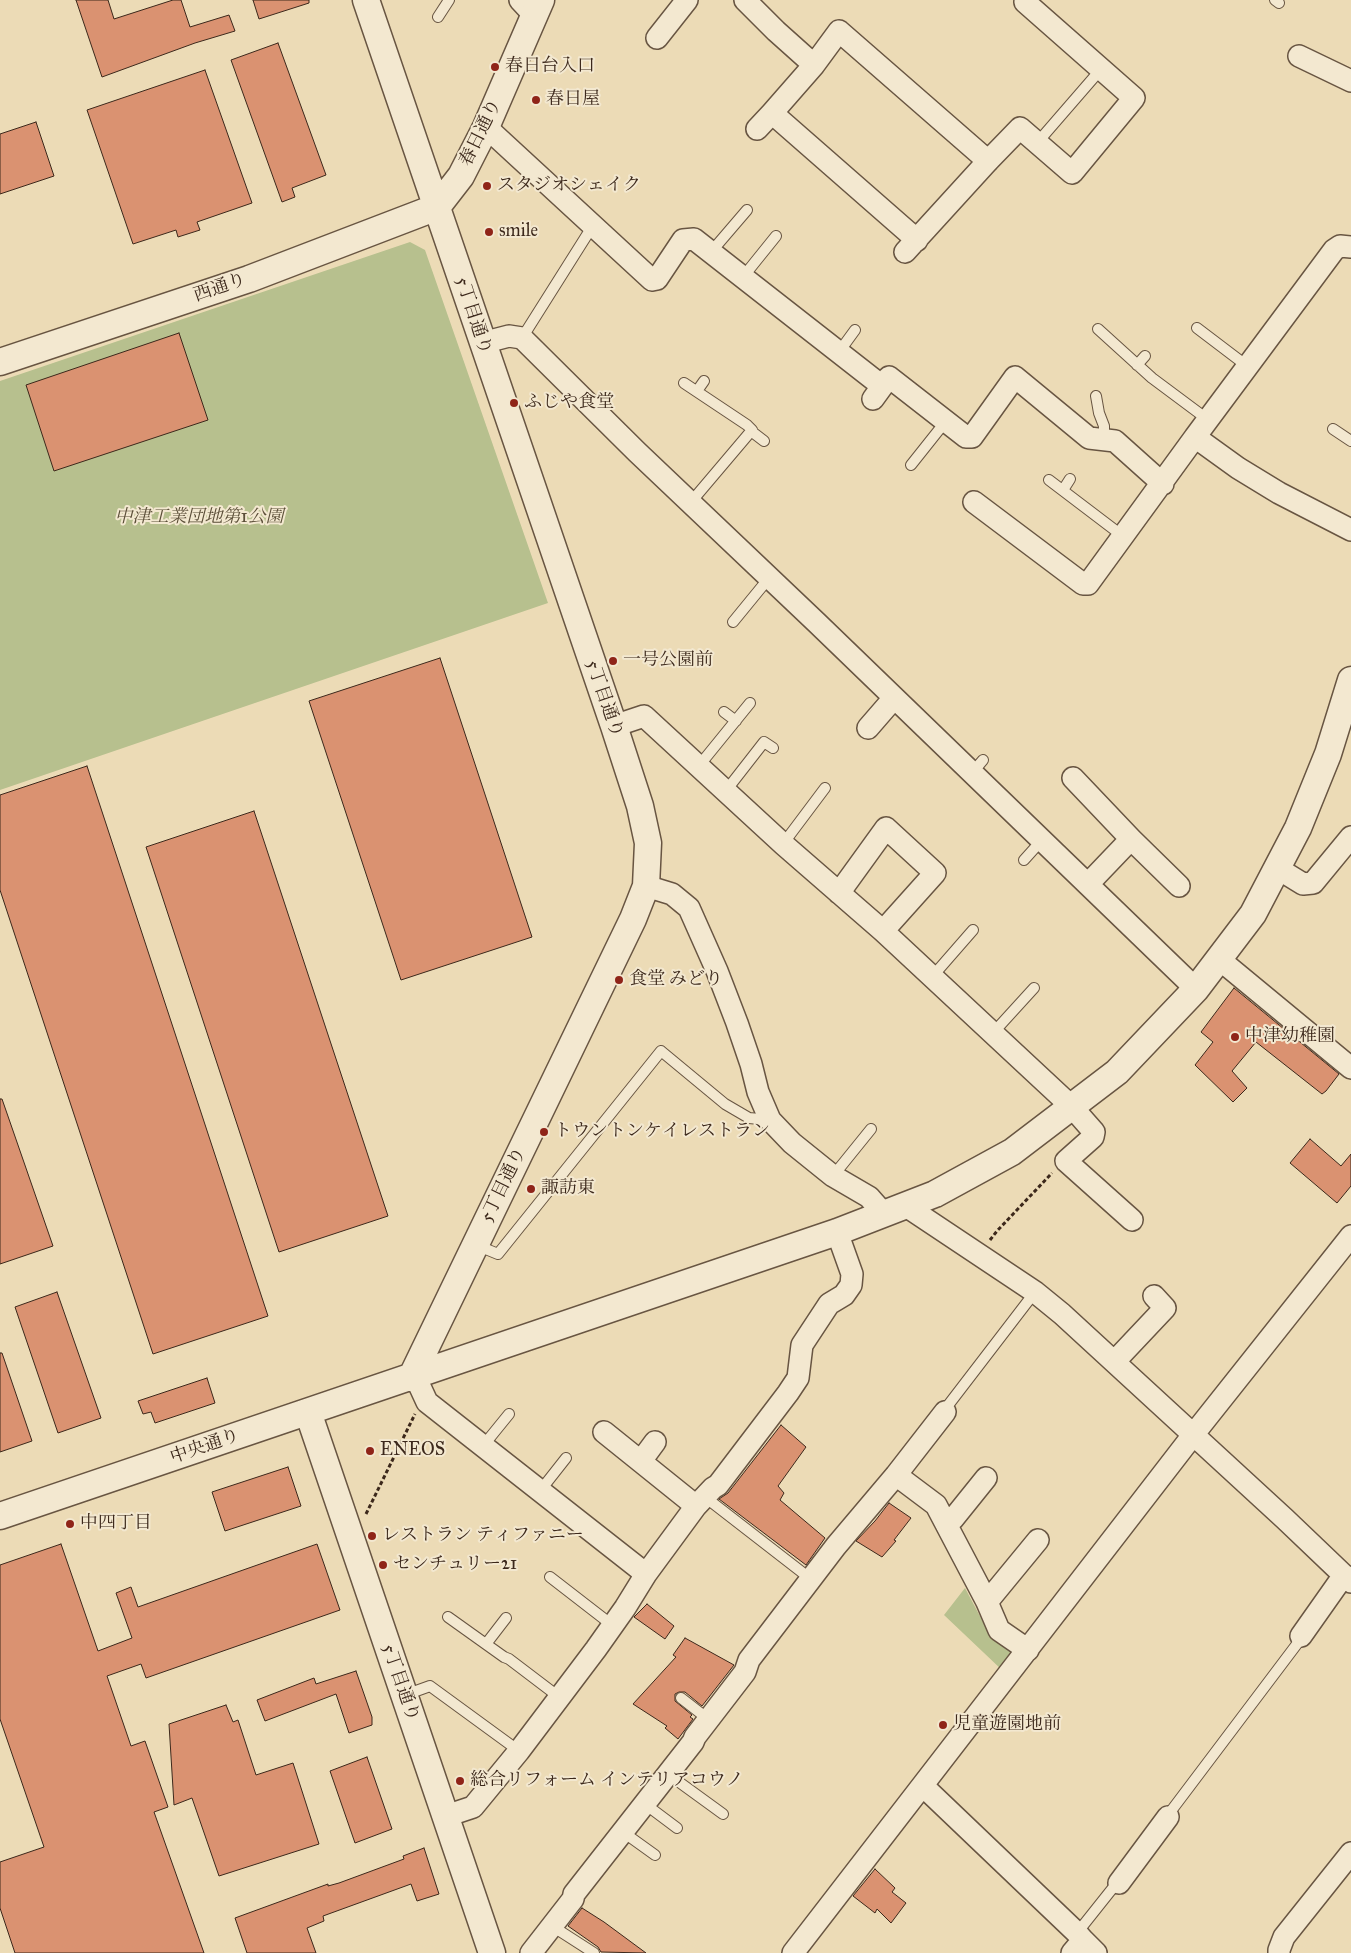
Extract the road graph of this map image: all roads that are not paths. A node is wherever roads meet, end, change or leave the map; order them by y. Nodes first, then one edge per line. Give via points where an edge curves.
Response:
1 (366, 0) edge
2 (449, 0) edge
3 (687, 0) edge
4 (745, 0) edge
5 (1025, 1) edge
6 (532, 5) edge
7 (438, 17) dead end
8 (657, 38) dead end
9 (1299, 56) dead end
10 (814, 66) junction
11 (1102, 68) junction
12 (1351, 81) edge
13 (772, 113) junction
14 (486, 127) junction
15 (757, 130) dead end
16 (1037, 143) junction
17 (988, 161) junction
18 (438, 207) junction
19 (748, 210) dead end
20 (592, 227) junction
21 (776, 236) dead end
22 (1351, 247) edge
23 (711, 252) junction
24 (743, 277) junction
25 (1098, 328) dead end
26 (1196, 328) dead end
27 (855, 330) dead end
28 (522, 338) junction
29 (482, 343) junction
30 (839, 352) junction
31 (1146, 356) dead end
32 (0, 362) edge
33 (1137, 365) junction
34 (1246, 366) junction
35 (704, 381) dead end
36 (684, 382) dead end
37 (697, 391) junction
38 (1096, 396) dead end
39 (1208, 420) junction
40 (946, 421) junction
41 (1333, 429) dead end
42 (752, 431) junction
43 (1196, 437) junction
44 (1104, 440) junction
45 (764, 441) dead end
46 (1351, 441) edge
47 (911, 465) dead end
48 (1070, 479) dead end
49 (1049, 480) dead end
50 (1162, 484) junction
51 (1063, 490) junction
52 (974, 501) dead end
53 (691, 502) junction
54 (1351, 530) edge
55 (1124, 537) junction
56 (769, 578) junction
57 (733, 622) dead end
58 (1351, 680) edge
59 (894, 698) junction
60 (750, 703) dead end
61 (724, 712) dead end
62 (736, 721) junction
63 (614, 726) junction
64 (868, 728) dead end
65 (773, 748) dead end
66 (698, 767) junction
67 (1084, 782) dead end
68 (825, 788) dead end
69 (725, 792) junction
70 (1351, 837) edge
71 (1131, 839) junction
72 (1042, 840) junction
73 (782, 844) junction
74 (1024, 860) dead end
75 (1277, 868) junction
76 (1175, 875) dead end
77 (1088, 884) junction
78 (646, 886) junction
79 (839, 893) junction
80 (973, 930) dead end
81 (883, 931) junction
82 (1219, 959) junction
83 (932, 977) junction
84 (1034, 988) dead end
85 (1196, 988) junction
86 (992, 1033) junction
87 (1351, 1068) edge
88 (1072, 1107) junction
89 (770, 1120) junction
90 (871, 1128) dead end
91 (833, 1176) junction
92 (895, 1210) junction
93 (1132, 1220) dead end
94 (837, 1232) junction
95 (1351, 1236) edge
96 (475, 1245) junction
97 (1035, 1292) junction
98 (1154, 1296) dead end
99 (1115, 1361) junction
100 (417, 1383) junction
101 (308, 1412) junction
102 (945, 1412) joint
103 (508, 1414) dead end
104 (604, 1432) dead end
105 (1194, 1435) junction
106 (655, 1442) dead end
107 (483, 1446) junction
108 (566, 1458) dead end
109 (641, 1461) junction
110 (896, 1474) junction
111 (986, 1478) dead end
112 (540, 1491) junction
113 (700, 1502) junction
114 (0, 1516) edge
115 (946, 1522) junction
116 (1038, 1540) dead end
117 (646, 1574) junction
118 (550, 1577) dead end
119 (1347, 1579) edge
120 (812, 1580) junction
121 (987, 1602) junction
122 (448, 1617) dead end
123 (506, 1618) dead end
124 (612, 1625) junction
125 (1302, 1636) joint
126 (486, 1644) junction
127 (1028, 1650) junction
128 (405, 1695) junction
129 (559, 1697) junction
130 (681, 1698) dead end
131 (708, 1719) junction
132 (519, 1751) junction
133 (668, 1774) junction
134 (923, 1786) junction
135 (645, 1804) junction
136 (723, 1814) dead end
137 (446, 1816) junction
138 (1168, 1817) joint
139 (677, 1828) dead end
140 (623, 1832) junction
141 (1351, 1854) edge
142 (655, 1855) dead end
143 (1119, 1883) joint
144 (552, 1926) junction
145 (1082, 1945) edge
146 (492, 1953) edge
147 (531, 1953) edge
148 (594, 1953) edge
149 (793, 1953) edge
150 (1279, 1953) edge

1 - 18 street, 5丁目通り
2 - 7 lane
3 - 8 street
4 - 10 street
5 - 11 street
6 - 14 street, 春日通り
9 - 12 street
10 - 13 street
10 - 17 street via 843,24
11 - 16 lane
11 - 16 street via 1134,98 1072,173
13 - 15 street
13 - 17 street via 911,246
14 - 18 street, 春日通り via 461,176
14 - 20 street
16 - 17 street via 1020,128
18 - 29 street, 5丁目通り
18 - 32 street, 西通り via 249,279
19 - 23 lane
20 - 23 street via 652,280 658,279 683,240 694,239
20 - 28 lane
21 - 24 lane
22 - 34 street via 1340,246 1334,250
23 - 24 street
24 - 30 street
25 - 33 lane
26 - 34 lane
27 - 30 lane
28 - 29 street via 509,336
28 - 53 street
29 - 63 street, 5丁目通り
30 - 40 street via 878,392 889,376
31 - 33 lane
33 - 39 lane
34 - 39 street
35 - 37 lane
36 - 37 lane
37 - 42 lane
38 - 44 lane via 1104,426
39 - 43 street
40 - 44 street via 966,437 972,437 1015,377 1089,438
40 - 47 lane
41 - 46 lane
42 - 45 lane
42 - 53 lane
43 - 50 street
43 - 54 street via 1279,493
44 - 50 street via 1115,441
48 - 51 lane
49 - 51 lane
50 - 55 street
51 - 55 lane
52 - 55 street via 1019,531 1083,584 1088,584
53 - 56 street
56 - 57 lane
56 - 59 street via 811,628 852,667
58 - 75 street, 中央通り via 1328,754 1298,828
59 - 64 street
59 - 72 street via 978,766
60 - 62 lane
61 - 62 lane
62 - 66 lane
63 - 66 street via 644,716
63 - 78 street, 5丁目通り via 640,806 648,844
65 - 69 lane via 764,742
66 - 69 street
67 - 71 street
68 - 73 lane
69 - 73 street
70 - 75 street via 1313,883 1303,884
71 - 76 street
71 - 77 street
72 - 74 lane
72 - 77 street
73 - 79 street
75 - 82 street, 中央通り via 1253,914
77 - 85 street
78 - 89 street via 672,894 689,908 737,1023
78 - 96 street, 5丁目通り
79 - 81 street
79 - 81 street via 886,828 935,873
80 - 83 lane
81 - 83 street
82 - 85 street, 中央通り
82 - 87 street
83 - 86 street
84 - 86 lane
85 - 88 street, 中央通り via 1117,1072
86 - 88 street
88 - 92 street, 中央通り via 1012,1152 935,1194
88 - 93 street via 1094,1132 1094,1137 1066,1162
89 - 91 street via 792,1143
89 - 96 lane via 749,1118 725,1104 661,1051 498,1254
90 - 91 lane
91 - 92 street
92 - 94 street, 中央通り
92 - 97 street via 980,1255
94 - 100 street, 中央通り
94 - 113 street via 852,1274 851,1284 844,1295 830,1304 802,1345 798,1378 788,1393 718,1484
95 - 105 street
96 - 100 street, 5丁目通り
97 - 99 street
97 - 102 lane
98 - 99 street via 1165,1308
99 - 105 street
100 - 101 street, 中央通り
100 - 107 street via 426,1402
101 - 114 street, 中央通り
101 - 128 street, 5丁目通り
102 - 110 street
103 - 107 lane
104 - 109 street
105 - 119 street
105 - 127 street
106 - 109 street
107 - 112 street
108 - 112 lane
109 - 113 street
110 - 115 street via 936,1504
110 - 120 street
111 - 115 street via 953,1519
112 - 117 street
113 - 117 street
113 - 120 lane
115 - 121 street
116 - 121 street
117 - 124 street
118 - 124 lane
119 - 125 street
120 - 131 street
121 - 127 street via 999,1630
122 - 126 lane
123 - 126 lane
124 - 129 street
125 - 138 lane
126 - 129 lane
127 - 134 street
128 - 132 lane via 430,1686
128 - 137 street, 5丁目通り
129 - 132 street
130 - 131 lane
131 - 133 street
132 - 137 street via 473,1807
133 - 135 street
133 - 136 lane
134 - 145 street
134 - 149 street
135 - 139 lane
135 - 140 street
137 - 146 street, 5丁目通り
138 - 143 street
140 - 142 lane
140 - 144 street
141 - 150 street via 1284,1937
143 - 145 lane
144 - 147 street
144 - 148 lane

